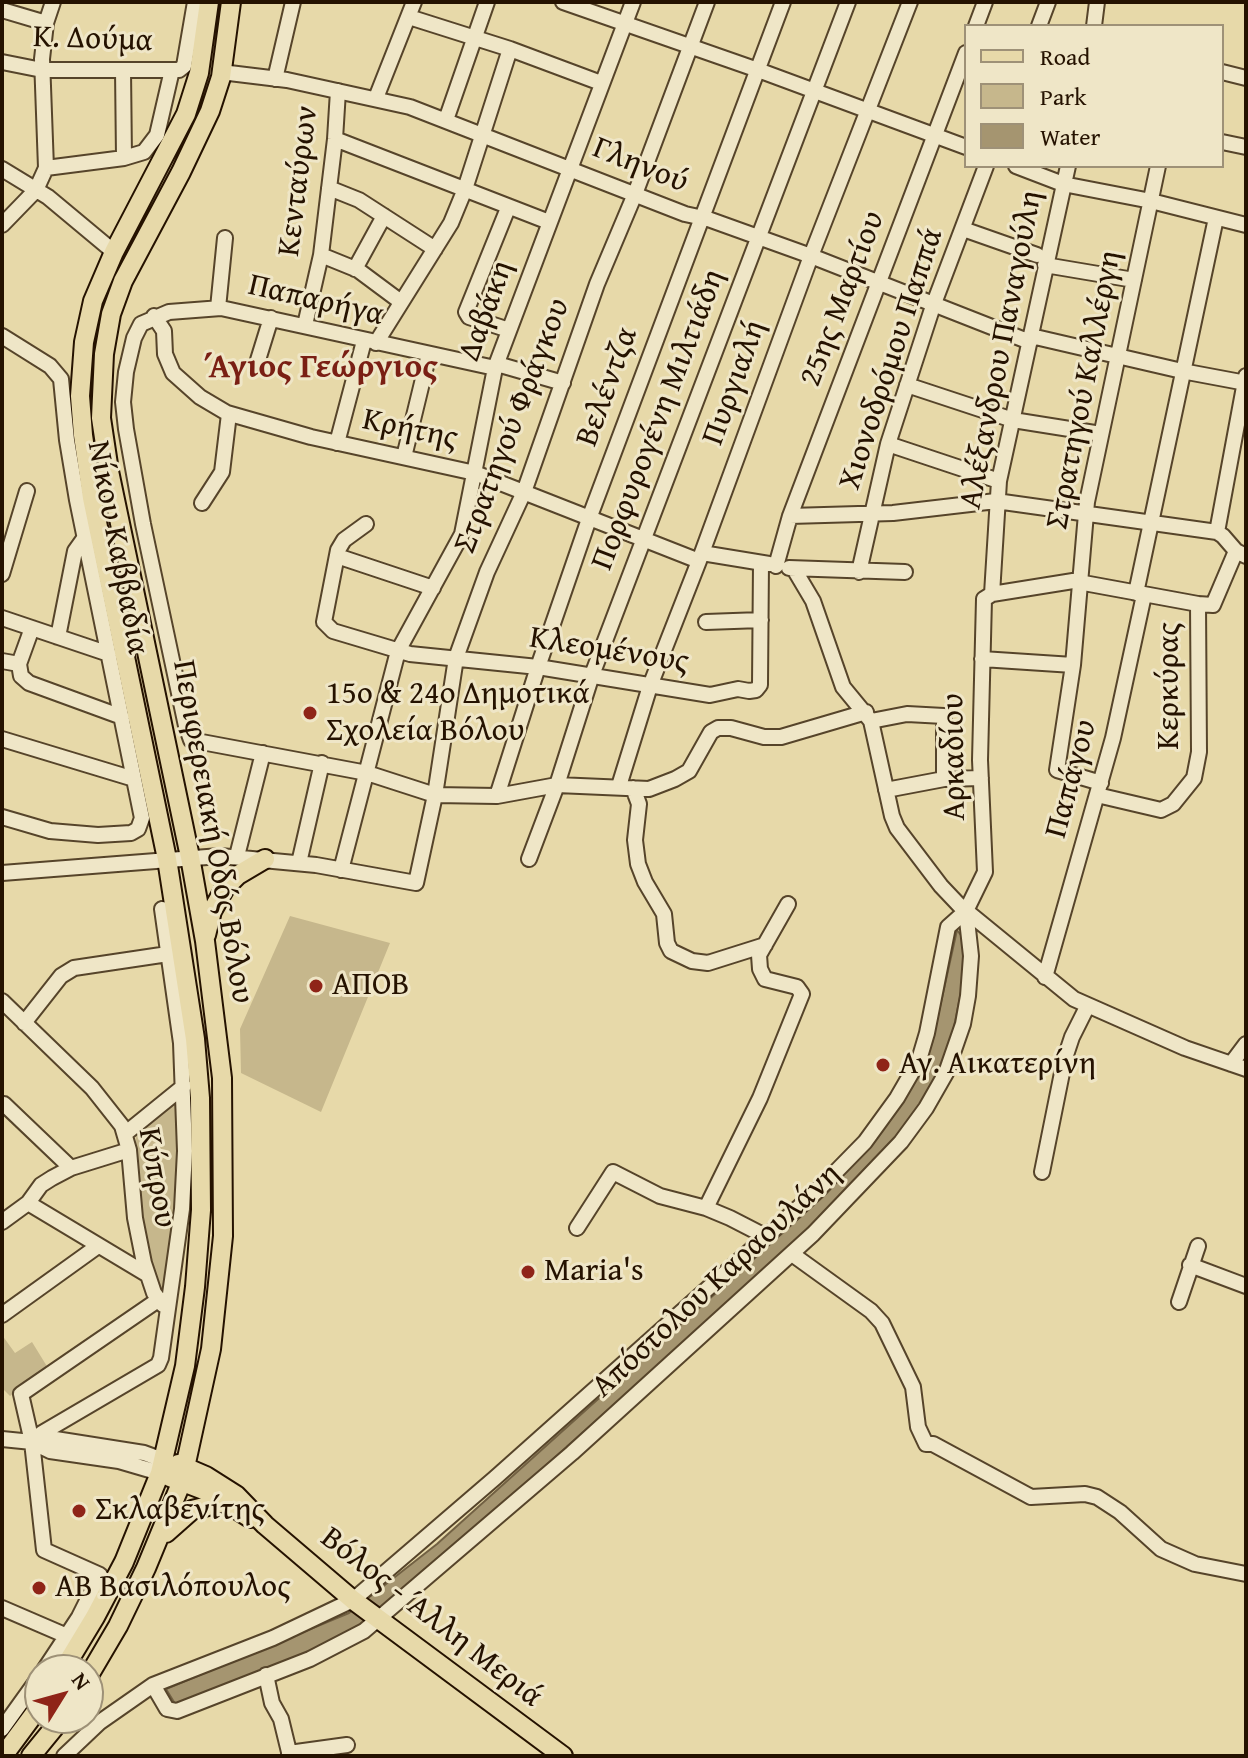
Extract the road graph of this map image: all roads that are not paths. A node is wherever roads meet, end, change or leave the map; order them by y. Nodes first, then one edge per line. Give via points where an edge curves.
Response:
1 (53, 2) edge
2 (195, 2) edge
3 (209, 2) edge
4 (231, 2) edge
5 (293, 2) edge
6 (414, 2) edge
7 (487, 2) edge
8 (563, 2) edge
9 (633, 2) edge
10 (707, 2) edge
11 (783, 2) edge
12 (848, 2) edge
13 (910, 2) edge
14 (985, 2) edge
15 (1048, 2) edge
16 (1097, 2) edge
17 (2, 10) edge
18 (409, 17) junction
19 (46, 23) junction
20 (624, 23) junction
21 (977, 24) edge
22 (1040, 24) edge
23 (1094, 24) edge
24 (474, 38) junction
25 (691, 47) junction
26 (510, 49) junction
27 (964, 58) edge
28 (2, 62) edge
29 (177, 69) junction
30 (42, 70) junction
31 (123, 70) junction
32 (758, 70) junction
33 (221, 72) junction
34 (1224, 72) edge
35 (1246, 78) edge
36 (275, 79) junction
37 (601, 83) junction
38 (338, 91) junction
39 (814, 91) junction
40 (376, 98) junction
41 (869, 111) junction
42 (446, 120) junction
43 (483, 134) junction
44 (935, 135) junction
45 (335, 139) junction
46 (1224, 142) edge
47 (964, 146) edge
48 (1246, 147) edge
49 (124, 158) junction
50 (46, 168) junction
51 (570, 168) junction
52 (985, 168) edge
53 (1021, 168) edge
54 (1067, 168) edge
55 (1158, 168) edge
56 (2, 169) edge
57 (1063, 184) junction
58 (329, 188) junction
59 (465, 189) junction
60 (36, 190) junction
61 (635, 194) junction
62 (1151, 201) junction
63 (508, 208) junction
64 (384, 216) junction
65 (703, 218) junction
66 (1216, 218) junction
67 (549, 222) junction
68 (2, 225) edge
69 (1246, 225) edge
70 (963, 229) junction
71 (225, 238) dead end
72 (757, 238) junction
73 (435, 249) junction
74 (114, 252) junction
75 (321, 255) junction
76 (811, 256) junction
77 (1041, 260) junction
78 (355, 269) junction
79 (1134, 280) junction
80 (880, 284) junction
81 (401, 302) junction
82 (933, 306) junction
83 (218, 308) junction
84 (154, 316) junction
85 (271, 318) junction
86 (305, 325) junction
87 (509, 330) junction
88 (2, 338) edge
89 (1030, 339) junction
90 (370, 342) junction
91 (429, 354) junction
92 (1118, 355) junction
93 (258, 360) dead end
94 (496, 366) junction
95 (1182, 371) junction
96 (1245, 380) edge
97 (563, 383) junction
98 (907, 385) junction
99 (229, 414) junction
100 (1013, 420) junction
101 (1101, 434) junction
102 (337, 443) junction
103 (888, 444) junction
104 (1240, 450) edge
105 (404, 457) junction
106 (475, 473) junction
107 (999, 481) junction
108 (27, 491) dead end
109 (524, 492) junction
110 (996, 501) junction
111 (202, 503) dead end
112 (872, 513) junction
113 (1085, 514) junction
114 (590, 516) junction
115 (790, 516) junction
116 (1151, 523) junction
117 (366, 524) dead end
118 (1217, 532) junction
119 (85, 537) junction
120 (646, 538) junction
121 (1241, 553) edge
122 (337, 556) junction
123 (701, 557) junction
124 (769, 564) junction
125 (794, 569) junction
126 (859, 572) junction
127 (905, 572) dead end
128 (2, 574) edge
129 (1081, 581) junction
130 (433, 588) junction
131 (1140, 594) junction
132 (988, 596) junction
133 (1198, 604) junction
134 (2, 618) edge
135 (761, 620) junction
136 (706, 622) dead end
137 (32, 628) junction
138 (58, 637) junction
139 (398, 651) junction
140 (109, 654) junction
141 (456, 658) junction
142 (982, 659) junction
143 (2, 661) edge
144 (19, 664) junction
145 (1073, 665) junction
146 (538, 667) junction
147 (592, 675) junction
148 (650, 686) junction
149 (122, 717) junction
150 (868, 717) junction
151 (2, 739) edge
152 (263, 753) junction
153 (322, 763) junction
154 (367, 773) junction
155 (981, 778) junction
156 (134, 779) junction
157 (944, 779) junction
158 (557, 785) junction
159 (626, 787) junction
160 (1099, 789) junction
161 (886, 790) junction
162 (435, 795) junction
163 (497, 796) junction
164 (2, 817) edge
165 (237, 856) junction
166 (190, 857) junction
167 (167, 859) junction
168 (265, 859) junction
169 (529, 859) dead end
170 (299, 863) junction
171 (341, 870) junction
172 (2, 873) edge
173 (788, 904) dead end
174 (162, 909) dead end
175 (966, 911) junction
176 (205, 941) junction
177 (765, 945) junction
178 (168, 954) junction
179 (1045, 977) junction
180 (2, 1001) edge
181 (1087, 1007) junction
182 (24, 1023) junction
183 (1246, 1044) edge
184 (1231, 1064) junction
185 (1246, 1069) edge
186 (184, 1086) junction
187 (4, 1104) dead end
188 (126, 1133) junction
189 (129, 1150) junction
190 (71, 1168) junction
191 (1042, 1172) dead end
192 (28, 1203) junction
193 (706, 1208) junction
194 (2, 1222) edge
195 (577, 1228) dead end
196 (765, 1236) junction
197 (98, 1246) junction
198 (1198, 1246) dead end
199 (792, 1254) junction
200 (1190, 1265) junction
201 (148, 1275) junction
202 (1246, 1286) edge
203 (1179, 1302) dead end
204 (164, 1304) junction
205 (2, 1315) edge
206 (2, 1439) edge
207 (32, 1442) junction
208 (162, 1466) junction
209 (184, 1474) junction
210 (224, 1502) junction
211 (265, 1525) junction
212 (159, 1541) junction
213 (1246, 1574) edge
214 (353, 1600) junction
215 (2, 1608) edge
216 (379, 1620) junction
217 (67, 1636) junction
218 (55, 1654) edge
219 (73, 1654) edge
220 (101, 1654) edge
221 (266, 1675) junction
222 (153, 1685) junction
223 (24, 1698) edge
224 (24, 1728) edge
225 (2, 1729) edge
226 (49, 1734) edge
227 (347, 1745) dead end
228 (290, 1754) edge
229 (3, 1756) edge
230 (31, 1756) edge
231 (64, 1756) edge
232 (563, 1756) edge

1 - 19 street
2 - 29 street
3 - 74 main road, Περιφερειακή Οδός Βόλου via 199,73 186,114
4 - 33 main road, Περιφερειακή Οδός Βόλου
5 - 36 street
6 - 18 street
7 - 24 street
8 - 20 street
9 - 20 street, Δαβάκη
10 - 25 street, Στρατηγού Φράγκου
11 - 32 street, Βελέντζα
12 - 39 street, Πορφυρογένη Μιλτιάδη
13 - 41 street, Πυργιαλή
14 - 21 street
15 - 22 street
16 - 23 street
17 - 19 street
18 - 24 street
18 - 40 street
19 - 30 street
20 - 25 street
20 - 37 street, Δαβάκη
24 - 26 street
24 - 42 street
25 - 32 street
25 - 61 street, Στρατηγού Φράγκου
26 - 37 street
26 - 43 street
27 - 44 street, 25ης Μαρτίου
28 - 30 street, Κ. Δούμα
29 - 31 street, Κ. Δούμα
29 - 49 street via 157,135 144,152
30 - 31 street, Κ. Δούμα
30 - 50 street
31 - 49 street
32 - 39 street
32 - 65 street, Βελέντζα
33 - 36 street, Γληνού
33 - 166 main road, Περιφερειακή Οδός Βόλου via 202,131 123,281 111,314 102,383 109,471
34 - 35 street
36 - 38 street, Γληνού
37 - 51 street, Δαβάκη
38 - 40 street, Γληνού
38 - 45 street, Κενταύρων
39 - 41 street
39 - 72 street, Πορφυρογένη Μιλτιάδη
40 - 42 street, Γληνού
41 - 44 street
41 - 76 street, Πυργιαλή
42 - 43 street, Γληνού
43 - 51 street, Γληνού
43 - 59 street
44 - 47 street
44 - 80 street, 25ης Μαρτίου
45 - 58 street, Κενταύρων
45 - 59 street
46 - 48 street
49 - 50 street
50 - 60 street
51 - 61 street, Γληνού
51 - 67 street, Δαβάκη
52 - 70 street, Χιονοδρόμου Παππά
53 - 57 street
54 - 57 street, Αλέξανδρου Παναγούλη
55 - 62 street, Στρατηγού Καλλέργη
56 - 60 street
57 - 62 street
57 - 77 street, Αλέξανδρου Παναγούλη
58 - 64 street
58 - 75 street, Κενταύρων
59 - 63 street
59 - 73 street
60 - 68 street
60 - 74 street
61 - 65 street, Γληνού
61 - 97 street, Στρατηγού Φράγκου
62 - 66 street
62 - 79 street, Στρατηγού Καλλέργη
63 - 67 street
63 - 87 street via 466,314
64 - 73 street
64 - 78 street
65 - 72 street, Γληνού
65 - 114 street, Βελέντζα
66 - 69 street
66 - 95 street, Παπάγου
67 - 87 street, Δαβάκη
70 - 77 street
70 - 82 street, Χιονοδρόμου Παππά
71 - 83 street
72 - 76 street, Γληνού
72 - 120 street, Πορφυρογένη Μιλτιάδη
73 - 81 street
74 - 167 main road, Περιφερειακή Οδός Βόλου via 87,326 81,413 92,498
75 - 78 street
75 - 86 street, Κενταύρων
76 - 80 street, Γληνού
76 - 123 street, Πυργιαλή
77 - 79 street
77 - 89 street, Αλέξανδρου Παναγούλη
78 - 81 street
79 - 92 street, Στρατηγού Καλλέργη
80 - 82 street, Γληνού
80 - 115 street, 25ης Μαρτίου
81 - 90 street
82 - 89 street, Γληνού
82 - 98 street, Χιονοδρόμου Παππά
83 - 84 street, Παπαρήγα
83 - 85 street, Παπαρήγα
84 - 99 street, Κρήτης via 166,335 165,354 173,373
84 - 152 street via 141,324 134,338 124,388 126,429 188,735 195,742
85 - 86 street, Παπαρήγα
85 - 93 street
86 - 90 street, Παπαρήγα
87 - 94 street, Δαβάκη
88 - 119 street, Νίκου Καββαδία via 57,372 62,383
89 - 92 street, Γληνού
89 - 100 street, Αλέξανδρου Παναγούλη
90 - 91 street, Παπαρήγα
90 - 102 street
91 - 94 street, Παπαρήγα
91 - 105 street
92 - 95 street, Γληνού
92 - 101 street, Στρατηγού Καλλέργη
94 - 97 street, Παπαρήγα
94 - 106 street, Δαβάκη
95 - 96 street, Γληνού
95 - 116 street, Παπάγου
96 - 104 street
97 - 109 street, Στρατηγού Φράγκου
98 - 100 street
98 - 103 street, Χιονοδρόμου Παππά
99 - 102 street, Κρήτης
99 - 111 street via 222,472
100 - 101 street
100 - 107 street, Αλέξανδρου Παναγούλη
101 - 113 street, Στρατηγού Καλλέργη
102 - 105 street, Κρήτης
103 - 107 street
103 - 112 street, Χιονοδρόμου Παππά
104 - 118 street
105 - 106 street, Κρήτης
106 - 109 street, Κρήτης
106 - 130 street, Δαβάκη via 462,534
107 - 110 street, Αλέξανδρου Παναγούλη
108 - 128 street
109 - 114 street, Κρήτης
109 - 141 street, Στρατηγού Φράγκου
110 - 112 street
110 - 113 street
110 - 132 street, Αλέξανδρου Παναγούλη
112 - 115 street
112 - 126 street, Χιονοδρόμου Παππά
113 - 116 street
113 - 129 street, Στρατηγού Καλλέργη
114 - 120 street, Κρήτης
114 - 146 street, Βελέντζα
115 - 124 street, 25ης Μαρτίου
116 - 118 street
116 - 131 street, Παπάγου
117 - 122 street via 344,540
118 - 121 street
119 - 138 street via 75,551
119 - 140 street, Νίκου Καββαδία
120 - 123 street, Κρήτης
120 - 147 street, Πορφυρογένη Μιλτιάδη
121 - 133 street, Κερκύρας via 1213,605
122 - 130 street
122 - 139 street, Κλεομένους via 327,628
123 - 124 street, Κρήτης
123 - 148 street, Πυργιαλή
124 - 125 street, Κρήτης
124 - 135 street, Κλεομένους
125 - 126 street, Κρήτης
125 - 150 street via 813,601 843,687
126 - 127 street, Κρήτης
129 - 131 street
129 - 132 street
129 - 145 street, Στρατηγού Καλλέργη
130 - 139 street, Δαβάκη
131 - 133 street
131 - 160 street, Παπάγου
132 - 142 street, Αρκαδίου
133 - 160 street, Κερκύρας via 1199,752 1194,778 1173,804 1161,810
134 - 137 street
135 - 136 street
135 - 148 street, Κλεομένους via 762,680 756,690 710,695
137 - 138 street
137 - 144 street
138 - 140 street
139 - 141 street, Κλεομένους
139 - 154 street, Δαβάκη
140 - 149 street, Νίκου Καββαδία
141 - 146 street, Κλεομένους
141 - 162 street, Στρατηγού Φράγκου
142 - 145 street
142 - 155 street, Αρκαδίου
143 - 144 street
144 - 149 street via 29,683
145 - 160 street, Στρατηγού Καλλέργη via 1057,770
146 - 147 street, Κλεομένους
146 - 163 street, Βελέντζα
147 - 148 street, Κλεομένους
147 - 158 street, Πορφυρογένη Μιλτιάδη
148 - 159 street, Πυργιαλή
149 - 156 street, Νίκου Καββαδία
150 - 157 street via 944,716
150 - 159 street via 781,737 718,728 689,771 658,786
150 - 161 street
151 - 156 street
152 - 153 street
152 - 165 street
153 - 154 street
153 - 170 street
154 - 162 street
154 - 171 street, Δαβάκη
155 - 157 street
155 - 175 street, Αρκαδίου via 986,868
156 - 164 street, Νίκου Καββαδία via 141,811 138,829 128,834 61,833
157 - 161 street
158 - 159 street
158 - 163 street
158 - 169 street, Πορφυρογένη Μιλτιάδη
159 - 177 street via 639,804 638,864 664,914 671,951 708,963
160 - 179 street, Παπάγου
161 - 175 street via 905,842
162 - 163 street
162 - 171 street, Στρατηγού Φράγκου via 416,883
165 - 166 street
165 - 168 street
166 - 167 street
166 - 176 main road, Περιφερειακή Οδός Βόλου
167 - 172 street
167 - 208 main road, Περιφερειακή Οδός Βόλου via 195,1039 201,1210 185,1366
168 - 170 street
168 - 176 main road via 225,888 212,911
170 - 171 street
173 - 177 street
174 - 178 street
175 - 179 street
175 - 196 street, Αρκαδίου via 948,927 927,1033 911,1076 865,1142
175 - 199 street, Απόστολου Καραουλάνη via 968,996 946,1073 901,1142
176 - 209 main road, Περιφερειακή Οδός Βόλου via 222,1078 223,1236 211,1349
177 - 193 street via 759,963 765,979 797,987 802,994 760,1098
178 - 182 street via 74,968 61,976
178 - 186 street
179 - 181 street
180 - 182 street, Κύπρου
181 - 184 street
181 - 191 street via 1065,1058
182 - 188 street, Κύπρου via 92,1088
183 - 184 street
184 - 185 street
186 - 188 street
186 - 204 street via 184,1192
187 - 190 street
188 - 189 street, Κύπρου
189 - 190 street
189 - 201 street, Κύπρου via 135,1218
190 - 192 street via 41,1185
192 - 194 street
192 - 197 street
193 - 195 street via 660,1196 613,1172
193 - 196 street
196 - 214 street, Αρκαδίου
197 - 201 street
197 - 205 street
198 - 200 street
199 - 213 street via 882,1323 913,1387 918,1427 926,1444 1031,1497 1097,1497 1161,1549 1195,1564
199 - 216 street, Απόστολου Καραουλάνη
200 - 202 street
200 - 203 street
201 - 204 street, Κύπρου
204 - 207 street via 158,1365
204 - 207 street via 24,1391 20,1399
206 - 207 street
207 - 208 street via 49,1438 144,1453
207 - 217 street via 44,1550 100,1575
208 - 209 main road, Βόλος - Άλλη Μεριά
208 - 219 main road, Περιφερειακή Οδός Βόλου via 124,1562
209 - 210 main road, Βόλος - Άλλη Μεριά
209 - 211 main road, Βόλος - Άλλη Μεριά via 206,1476 236,1495
209 - 212 main road, Περιφερειακή Οδός Βόλου
210 - 211 main road, Βόλος - Άλλη Μεριά
210 - 212 main road via 187,1513
211 - 214 main road, Βόλος - Άλλη Μεριά
212 - 220 main road, Περιφερειακή Οδός Βόλου
214 - 216 main road, Βόλος - Άλλη Μεριά
214 - 222 street, Αρκαδίου
215 - 217 street
216 - 221 street, Απόστολου Καραουλάνη via 310,1659
216 - 232 main road, Βόλος - Άλλη Μεριά
217 - 218 street
221 - 222 street, Απόστολου Καραουλάνη via 175,1712 167,1709
221 - 228 street
222 - 231 street, Αρκαδίου via 100,1722
223 - 225 street
224 - 229 main road
226 - 230 main road
227 - 228 street

